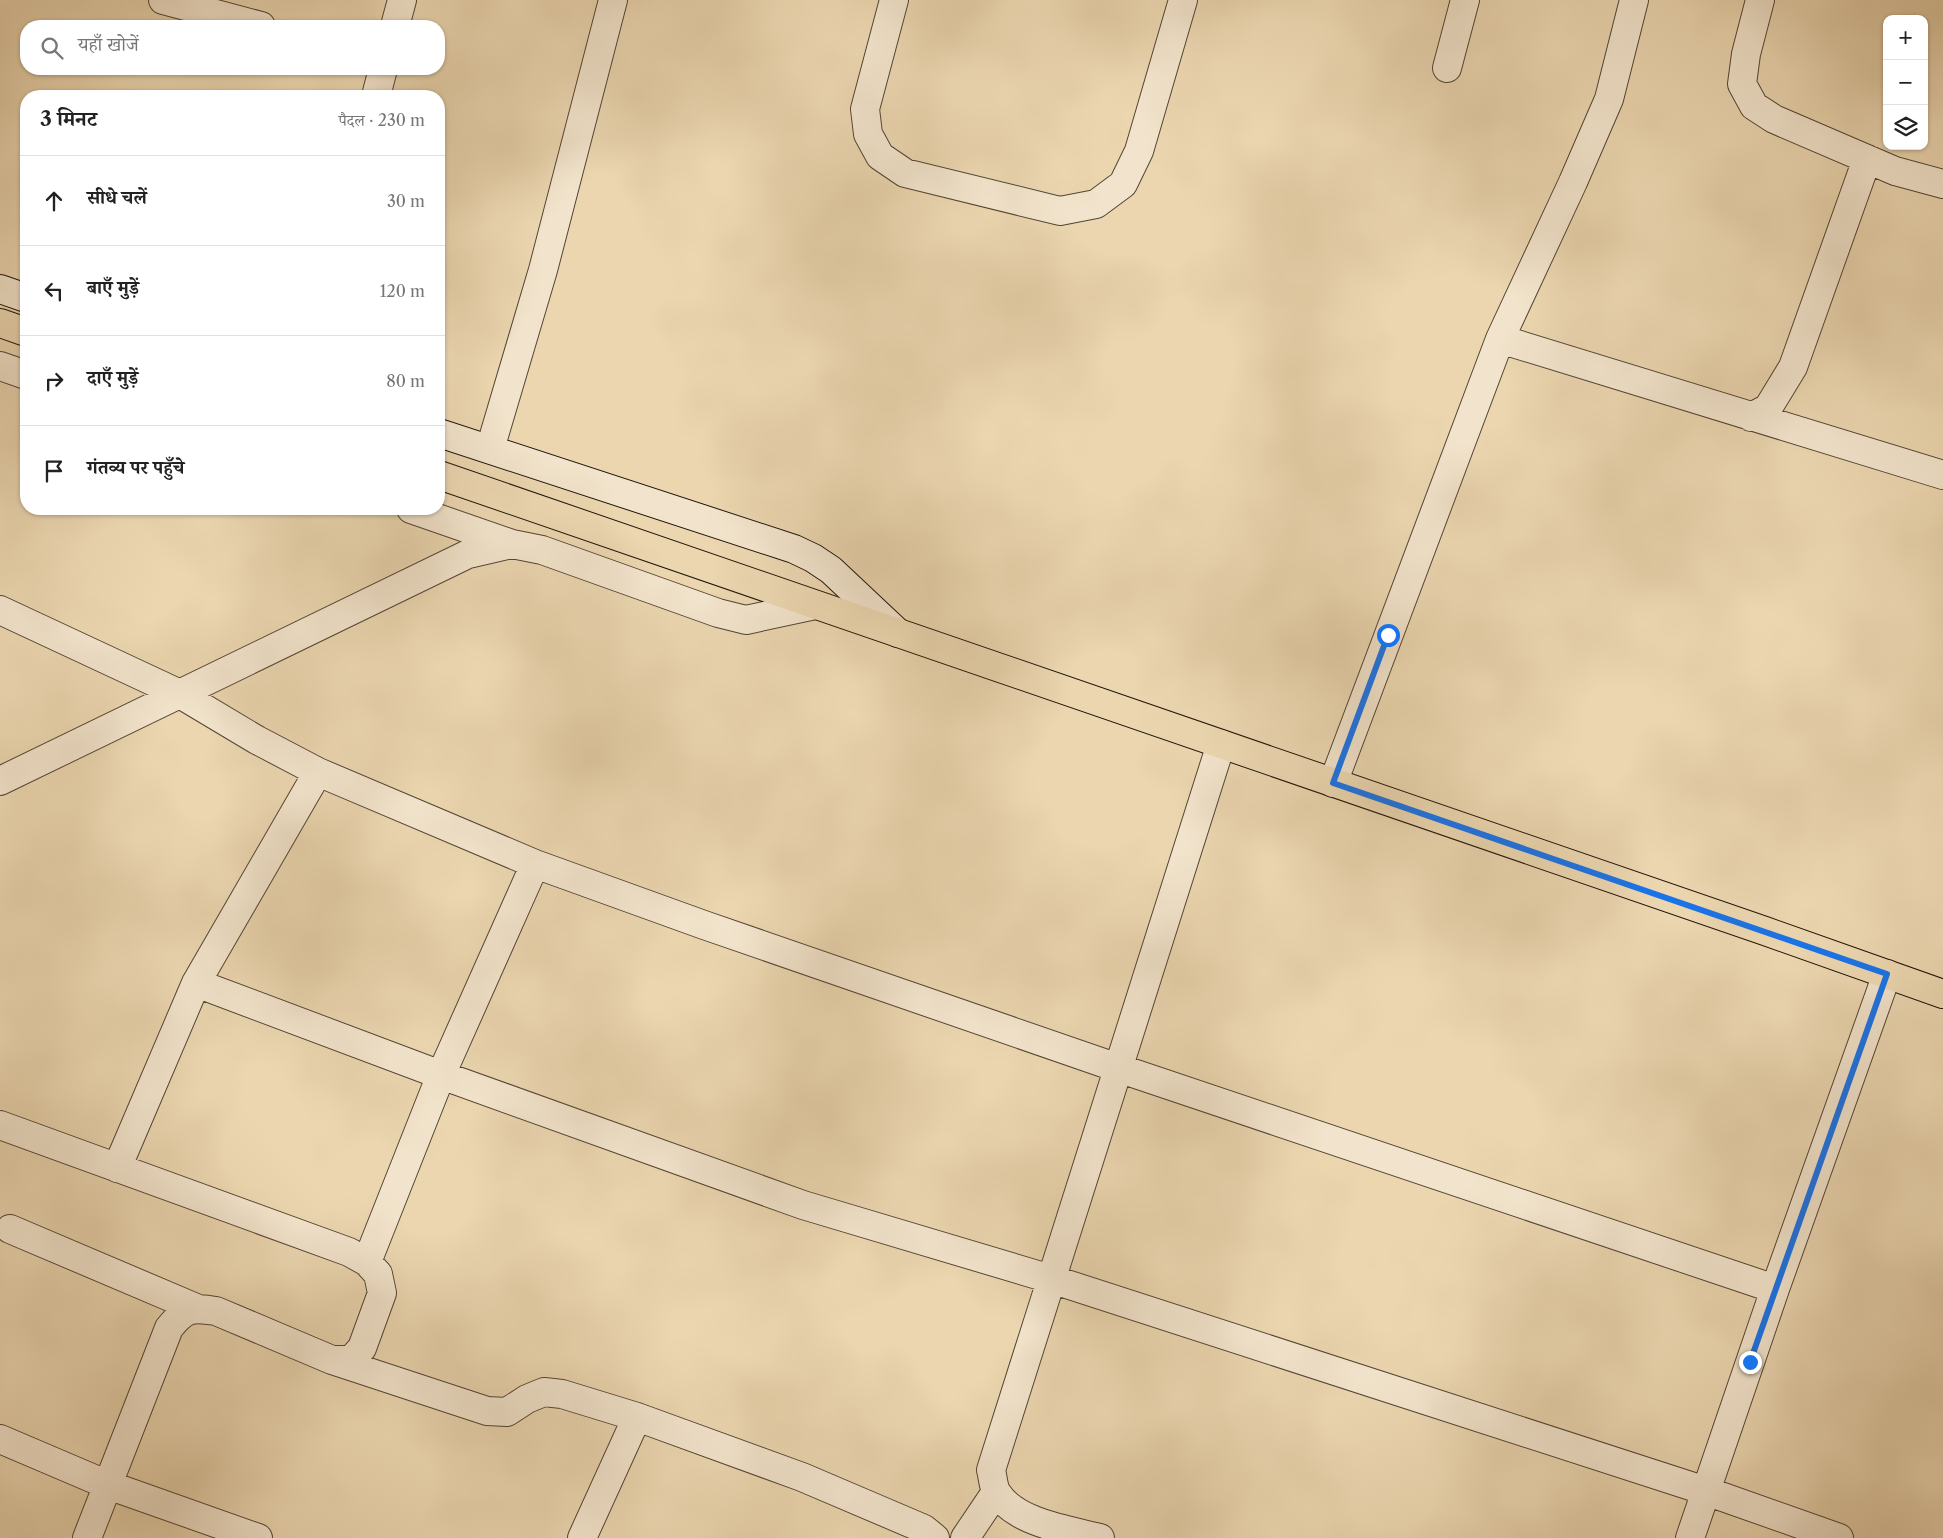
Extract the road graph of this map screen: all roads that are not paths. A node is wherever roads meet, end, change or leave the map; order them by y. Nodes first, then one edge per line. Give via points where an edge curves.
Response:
1 (163, 0) edge
2 (402, 0) edge
3 (613, 0) edge
4 (894, 0) edge
5 (1183, 0) edge
6 (1465, 0) edge
7 (1634, 0) edge
8 (1760, 0) edge
9 (238, 20) edge
10 (397, 20) edge
11 (1447, 68) dead end
12 (381, 75) edge
13 (378, 90) edge
14 (1866, 159) junction
15 (1943, 184) edge
16 (0, 289) edge
17 (20, 296) edge
18 (0, 323) edge
19 (20, 330) edge
20 (1500, 339) junction
21 (0, 366) edge
22 (20, 373) edge
23 (1751, 417) junction
24 (445, 434) edge
25 (490, 449) junction
26 (1943, 475) edge
27 (445, 477) edge
28 (428, 515) edge
29 (512, 544) junction
30 (815, 605) junction
31 (0, 610) edge
32 (898, 633) junction
33 (180, 694) junction
34 (1221, 744) junction
35 (318, 772) junction
36 (0, 781) edge
37 (1333, 783) junction
38 (535, 864) junction
39 (1887, 974) junction
40 (196, 983) junction
41 (1943, 994) edge
42 (1118, 1068) junction
43 (441, 1075) junction
44 (0, 1125) edge
45 (117, 1168) junction
46 (10, 1229) dead end
47 (367, 1262) junction
48 (1051, 1280) junction
49 (1775, 1289) junction
50 (196, 1308) junction
51 (332, 1360) junction
52 (637, 1417) junction
53 (0, 1439) edge
54 (108, 1485) junction
55 (1706, 1491) junction
56 (996, 1492) junction
57 (87, 1538) edge
58 (258, 1538) edge
59 (582, 1538) edge
60 (935, 1538) edge
61 (965, 1538) edge
62 (1100, 1538) edge
63 (1690, 1538) edge
64 (1839, 1538) edge

1 - 9 street
2 - 10 street
3 - 25 street via 543,270
4 - 5 street via 865,109 868,134 880,156 905,173 1060,211 1096,204 1123,184 1139,151
6 - 11 street
7 - 20 street via 1609,98
8 - 14 street via 1742,84 1754,106 1774,119
12 - 13 street
14 - 15 street
14 - 23 street via 1793,367 1768,408
16 - 17 street
18 - 19 main road
20 - 23 street
20 - 37 street
21 - 22 street
23 - 26 street
24 - 25 street
25 - 32 street via 794,549 831,570
27 - 30 main road
28 - 29 street
29 - 30 street via 542,550 746,620
29 - 33 street via 468,554
30 - 32 main road
31 - 33 street
32 - 34 main road
33 - 35 street
33 - 36 street
34 - 37 main road
34 - 42 street
35 - 38 street
35 - 40 street
37 - 39 main road
38 - 42 street
38 - 43 street
39 - 41 main road
39 - 49 street
40 - 43 street
40 - 45 street
42 - 48 street
42 - 49 street
43 - 47 street
43 - 48 street via 803,1205
44 - 45 street
45 - 47 street via 349,1252
46 - 50 street
47 - 51 street via 378,1274 382,1293 362,1348 351,1360
48 - 55 street
48 - 56 street via 991,1470
49 - 55 street
50 - 51 street via 216,1310
50 - 54 street via 180,1315 169,1328
51 - 52 street via 487,1411 507,1412 544,1392 562,1394
52 - 59 street
52 - 60 street via 802,1477 924,1529
53 - 54 street
54 - 57 street
54 - 58 street
55 - 63 street
55 - 64 street
56 - 61 street
56 - 62 street via 1016,1512 1045,1524

